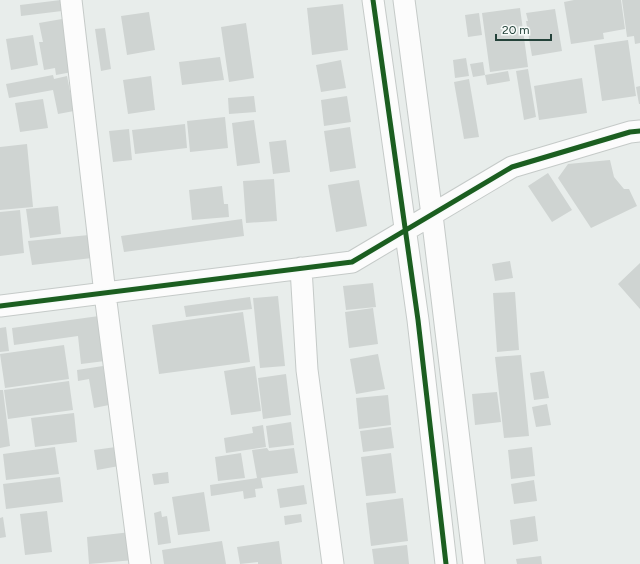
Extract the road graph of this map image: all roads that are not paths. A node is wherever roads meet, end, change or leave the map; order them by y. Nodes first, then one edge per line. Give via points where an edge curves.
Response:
1 (71, 0) edge
2 (373, 0) edge
3 (404, 0) edge
4 (640, 131) edge
5 (432, 215) junction
6 (405, 232) junction
7 (301, 268) junction
8 (105, 294) junction
9 (0, 306) edge
10 (140, 564) edge
11 (333, 564) edge
12 (446, 564) edge
13 (474, 564) edge

1 - 8 street
2 - 6 street
3 - 5 street
4 - 5 street via 512,167
5 - 6 street
5 - 13 street
6 - 7 street via 352,262
6 - 12 street via 418,320
7 - 8 street
7 - 11 street via 308,370
8 - 9 street
8 - 10 street

